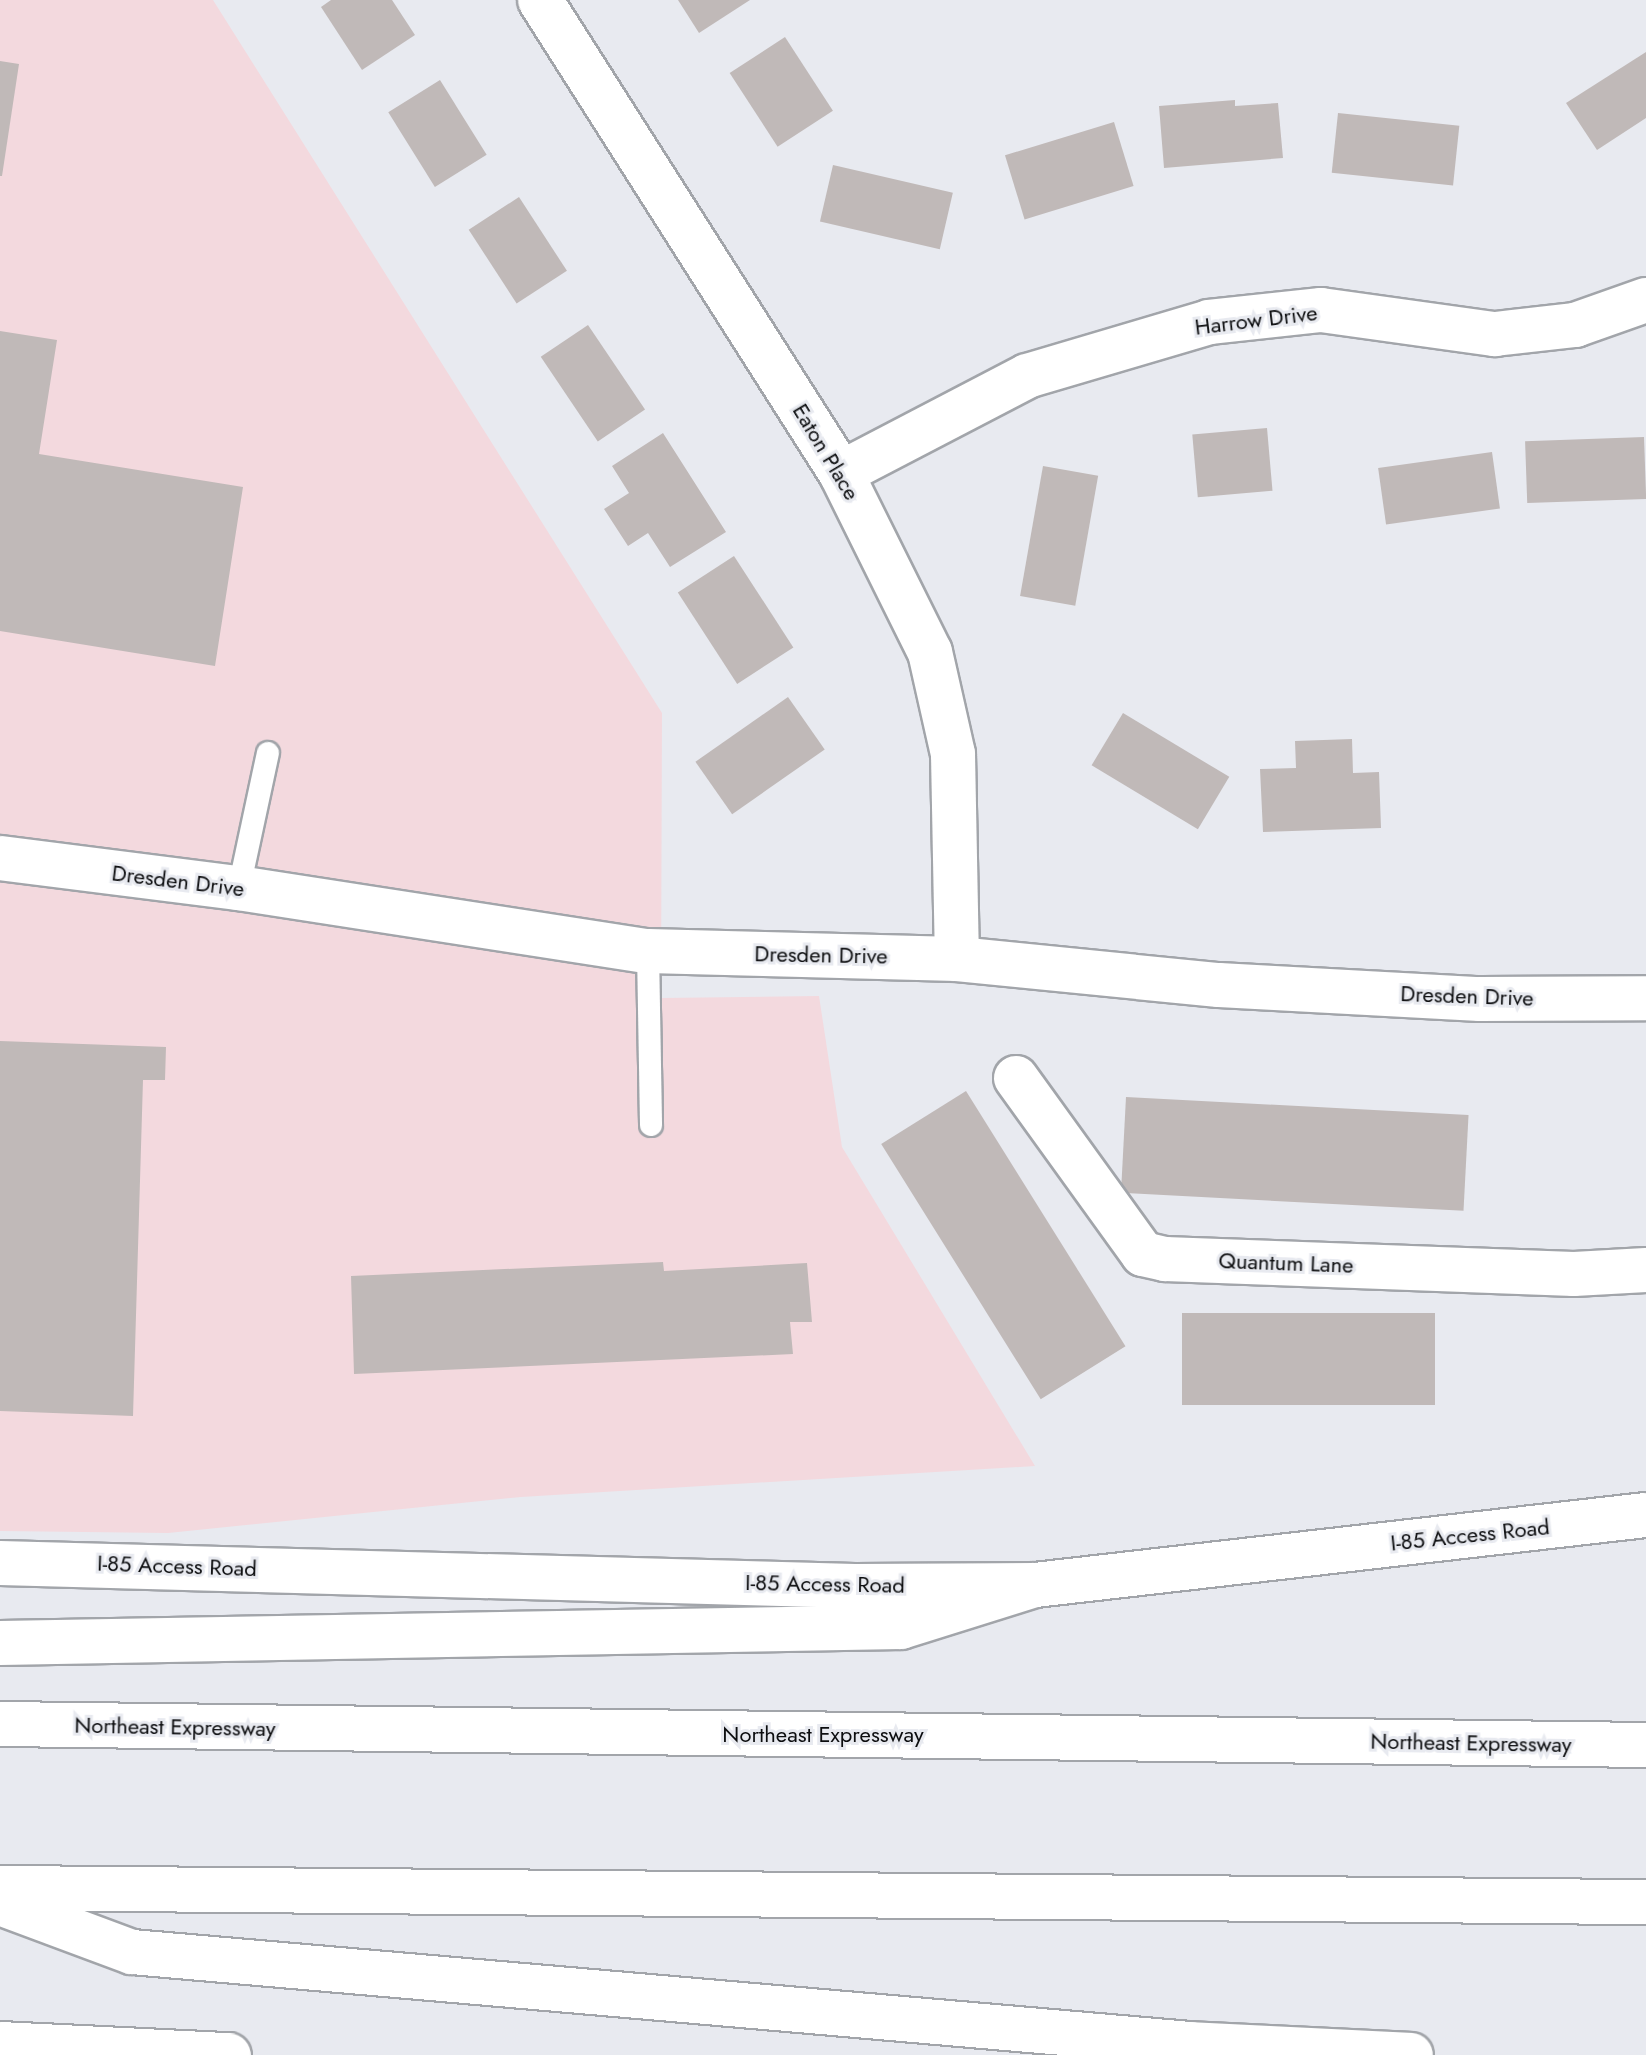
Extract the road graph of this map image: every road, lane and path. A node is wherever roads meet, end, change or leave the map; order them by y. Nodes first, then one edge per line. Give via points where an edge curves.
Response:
1 (540, 0) edge
2 (1646, 300) edge
3 (841, 473) junction
4 (268, 753) dead end
5 (0, 858) edge
6 (239, 888) junction
7 (648, 951) junction
8 (957, 959) junction
9 (1646, 998) edge
10 (1016, 1078) dead end
11 (651, 1125) dead end
12 (1646, 1270) edge
13 (1646, 1515) edge
14 (0, 1563) edge
15 (1035, 1585) junction
16 (0, 1643) edge
17 (0, 1724) edge
18 (1646, 1745) edge
19 (0, 1888) edge
20 (1646, 1902) edge
21 (0, 1903) edge
22 (0, 2044) edge
23 (229, 2055) edge
24 (1411, 2055) edge

1 - 3 main road, Eaton Place
2 - 3 main road, Harrow Drive via 1575,325 1495,334 1321,310 1209,322 1027,376
3 - 8 main road, Eaton Place via 930,652 953,754
4 - 6 lane
5 - 6 main road, Dresden Drive
6 - 7 main road, Dresden Drive
7 - 8 main road, Dresden Drive
7 - 11 lane
8 - 9 main road, Dresden Drive via 1219,985 1480,999
10 - 12 main road, Quantum Lane via 1143,1254 1574,1274
13 - 15 main road, I-85 Access Road
14 - 15 main road, I-85 Access Road via 855,1586
15 - 16 main road via 901,1627
17 - 18 main road, Northeast Expressway
19 - 20 main road
21 - 24 main road via 132,1952 1189,2044
22 - 23 main road

